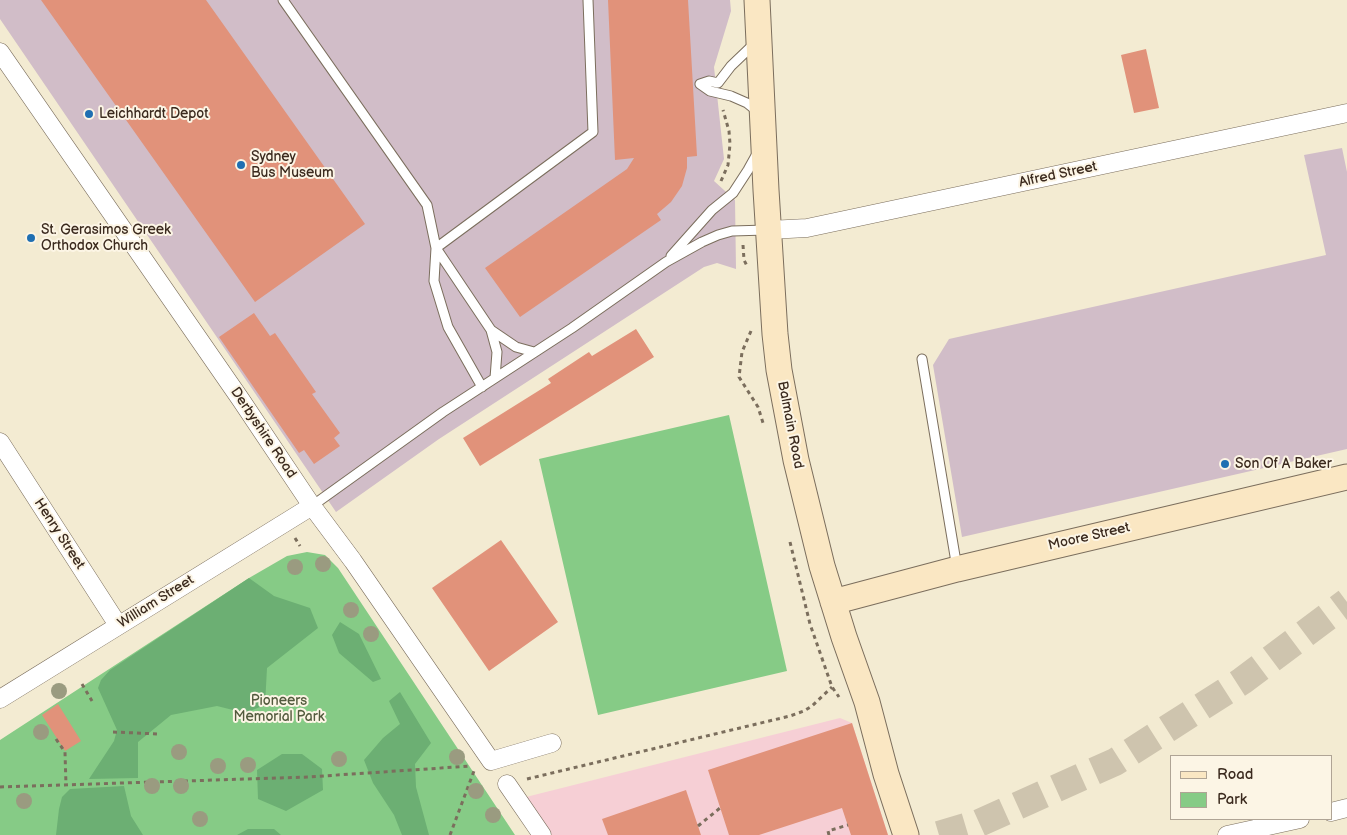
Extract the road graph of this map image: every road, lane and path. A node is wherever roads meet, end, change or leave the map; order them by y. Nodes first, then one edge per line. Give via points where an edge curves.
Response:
1 (283, 0) edge
2 (588, 0) edge
3 (757, 0) edge
4 (758, 40) junction
5 (0, 52) edge
6 (1347, 113) edge
7 (763, 127) junction
8 (769, 230) junction
9 (436, 248) junction
10 (666, 262) junction
11 (491, 330) junction
12 (534, 352) junction
13 (922, 359) dead end
14 (496, 378) junction
15 (482, 387) junction
16 (0, 442) edge
17 (1347, 477) edge
18 (312, 506) junction
19 (957, 568) junction
20 (798, 580) dead end
21 (833, 602) junction
22 (118, 625) junction
23 (82, 684) dead end
24 (0, 699) edge
25 (92, 701) dead end
26 (113, 732) dead end
27 (160, 734) dead end
28 (56, 739) dead end
29 (552, 743) dead end
30 (507, 784) joint
31 (66, 785) junction
32 (0, 787) edge
33 (720, 808) dead end
34 (1347, 808) edge
35 (1332, 812) edge
36 (1295, 820) edge
37 (698, 826) dead end
38 (848, 826) dead end
39 (450, 835) edge
40 (542, 835) edge
41 (829, 835) edge
42 (906, 835) edge
43 (1227, 835) edge

1 - 9 lane via 427,204
2 - 9 lane via 593,132
3 - 4 main road, Balmain Road
4 - 7 main road, Balmain Road
4 - 7 lane via 718,83 700,84 710,91 747,104
5 - 18 street, Derbyshire Road
6 - 8 street, Alfred Street via 807,228
7 - 8 main road, Balmain Road
7 - 10 lane via 748,170 733,192 712,210
8 - 10 lane via 718,235
8 - 21 main road, Balmain Road via 779,370 800,475
9 - 11 lane
9 - 15 lane via 434,281 448,328
10 - 12 lane
11 - 12 lane via 516,347
11 - 14 lane via 497,352
12 - 14 lane
13 - 19 lane
14 - 15 lane
15 - 18 lane
16 - 22 street, Henry Street
17 - 19 main road, Moore Street
18 - 22 street, William Street
18 - 29 street, Derbyshire Road via 491,761
19 - 21 main road, Moore Street
20 - 30 path via 832,687 812,706 790,716
21 - 42 main road, Balmain Road via 867,702
22 - 24 street, William Street
23 - 25 path
26 - 27 path
28 - 31 path via 65,752
30 - 40 street
31 - 32 path
31 - 39 path via 308,777 476,766
33 - 37 path
34 - 35 street
36 - 43 street
38 - 41 path via 828,831

